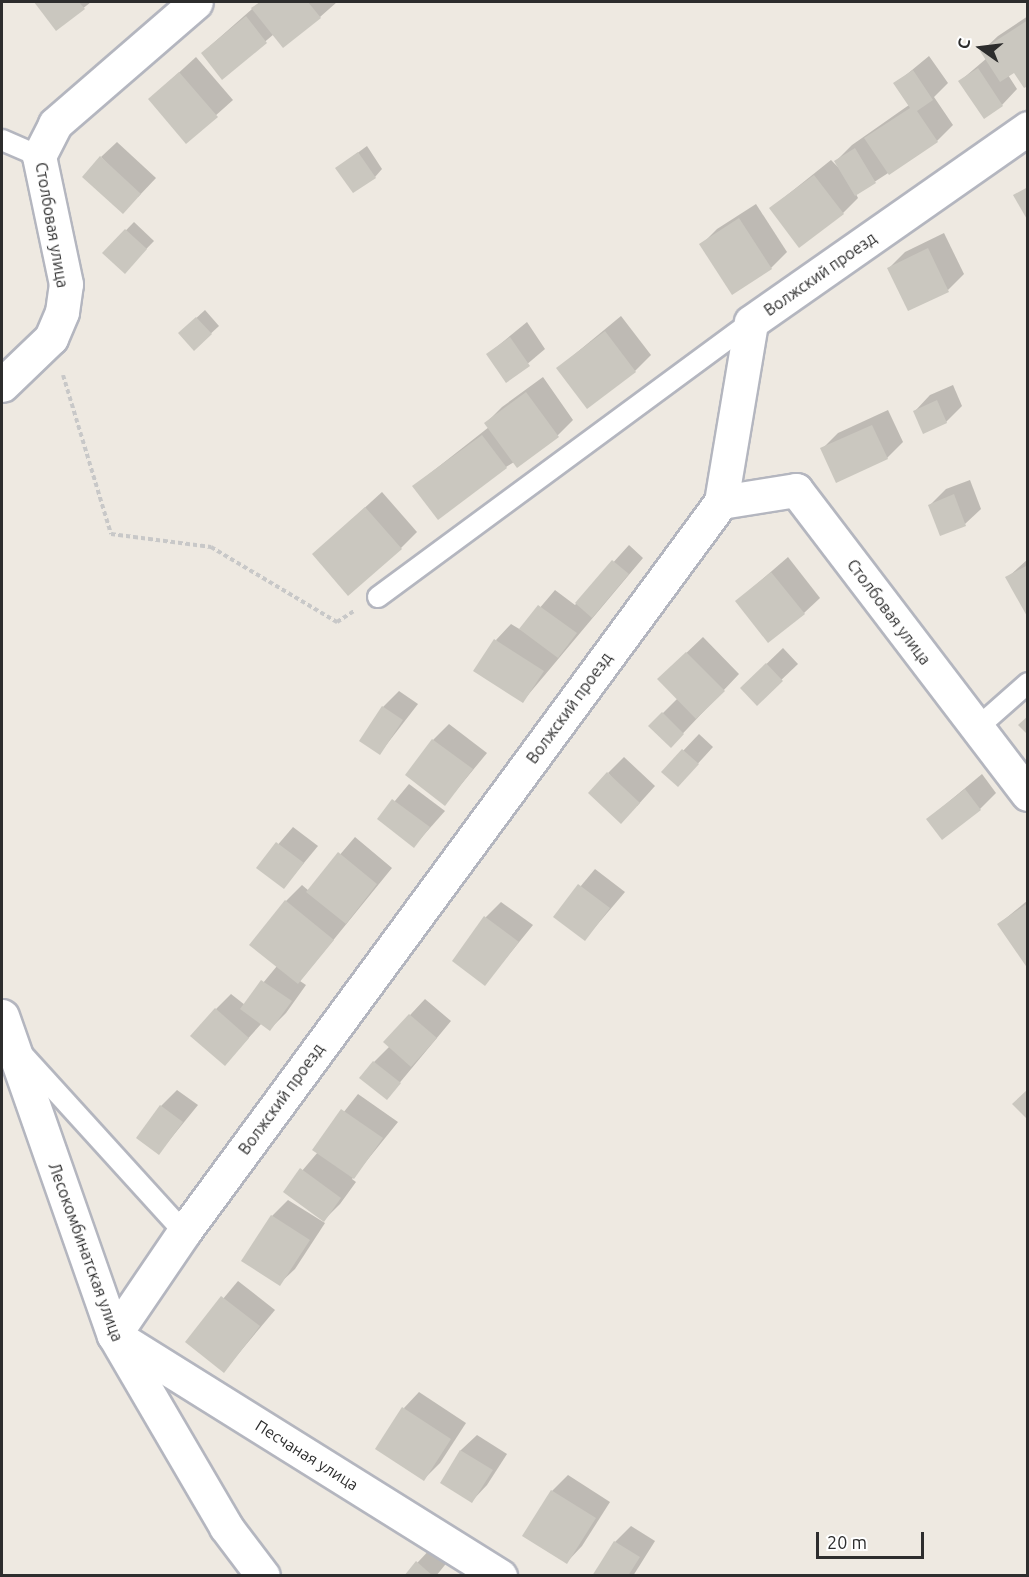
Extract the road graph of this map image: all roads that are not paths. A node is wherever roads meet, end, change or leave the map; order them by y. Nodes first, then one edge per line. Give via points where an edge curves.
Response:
1 (196, 2) edge
2 (1028, 128) edge
3 (2, 140) edge
4 (39, 156) junction
5 (752, 322) junction
6 (2, 385) edge
7 (721, 501) junction
8 (378, 597) road end
9 (1028, 683) edge
10 (977, 728) junction
11 (1028, 794) edge
12 (4, 1033) edge
13 (184, 1232) junction
14 (114, 1335) junction
15 (263, 1575) edge
16 (500, 1575) edge

1 - 4 street, Столбовая улица via 55,124
2 - 5 street, Волжский проезд
3 - 4 lane
4 - 6 street, Столбовая улица via 66,284 62,312 51,338
5 - 7 street, Волжский проезд
5 - 8 lane
7 - 10 street, Столбовая улица via 796,490
7 - 13 street, Волжский проезд
9 - 10 lane
10 - 11 street, Столбовая улица
12 - 13 lane
12 - 14 street, Лесокомбинатская улица
13 - 14 street, Волжский проезд
14 - 15 street, Лесокомбинатская улица via 226,1527
14 - 16 street, Песчаная улица

